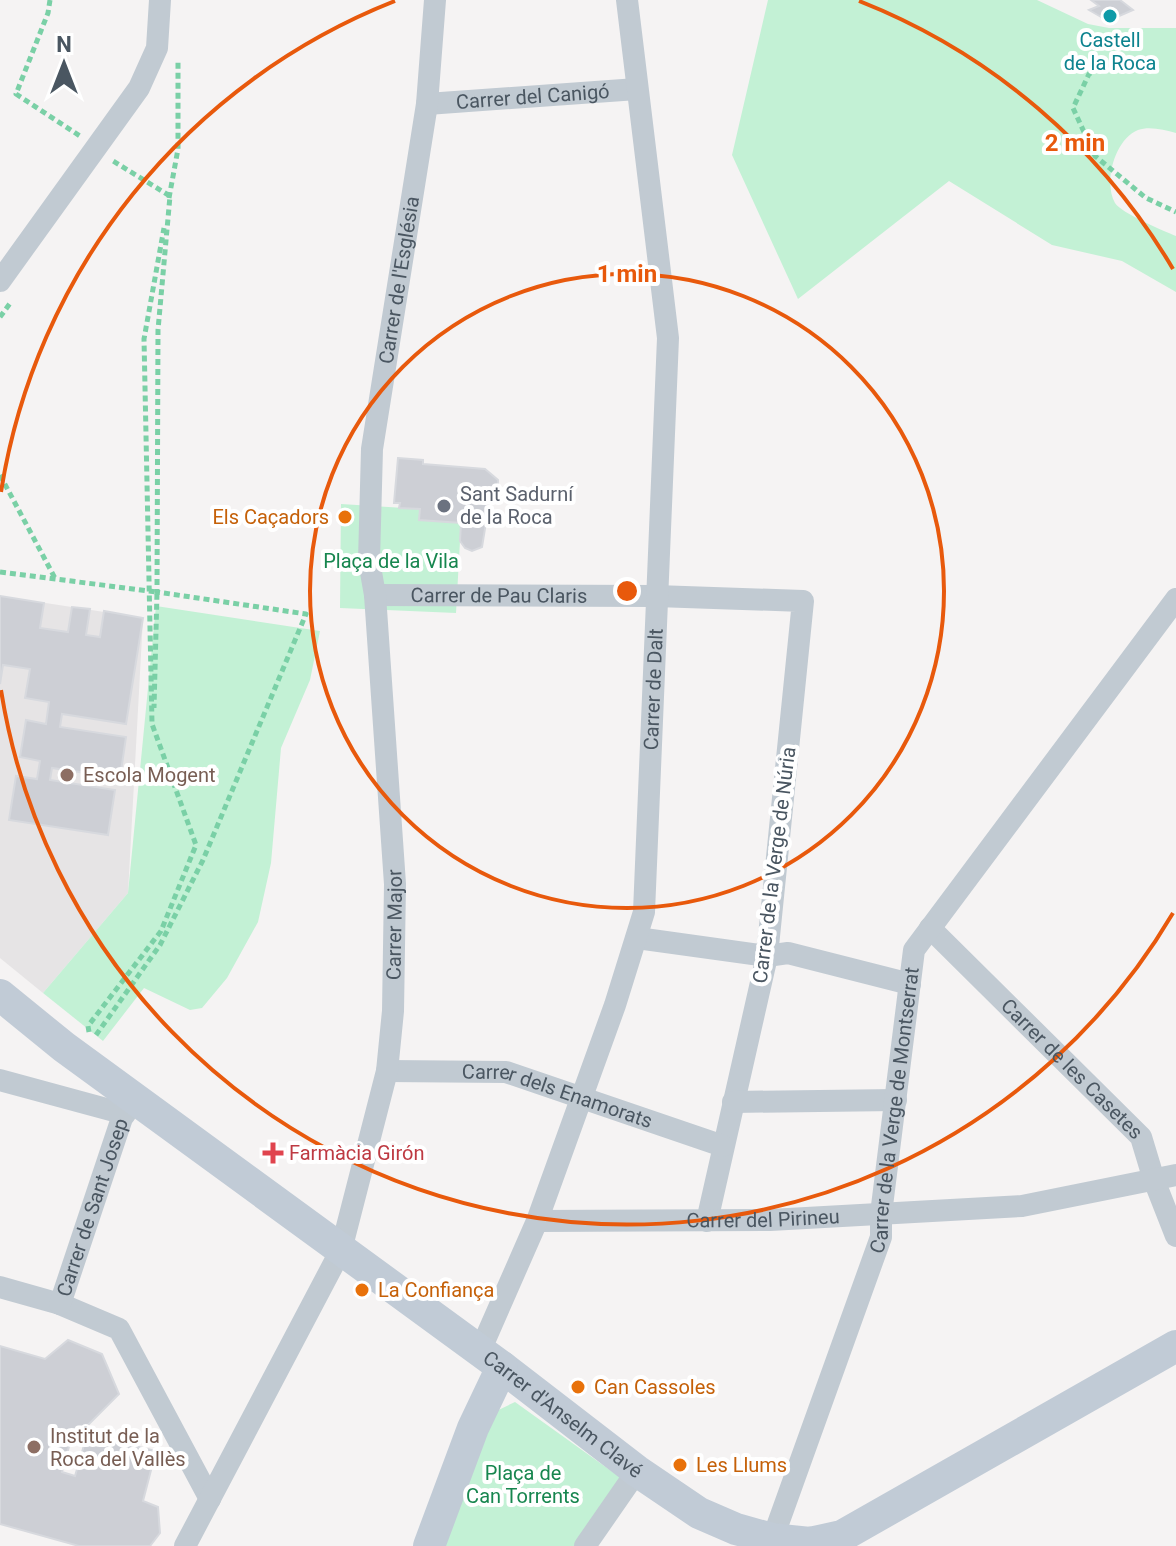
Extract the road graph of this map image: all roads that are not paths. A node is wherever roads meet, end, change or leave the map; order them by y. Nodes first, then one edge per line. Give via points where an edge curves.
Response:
1 (160, 0) edge
2 (435, 0) edge
3 (627, 0) edge
4 (637, 89) junction
5 (427, 104) junction
6 (9, 287) edge
7 (375, 595) junction
8 (656, 596) junction
9 (1176, 599) edge
10 (803, 601) joint
11 (930, 928) junction
12 (637, 938) junction
13 (767, 956) junction
14 (910, 984) junction
15 (0, 995) edge
16 (387, 1071) junction
17 (0, 1080) edge
18 (582, 1096) junction
19 (896, 1100) junction
20 (733, 1102) junction
21 (127, 1104) junction
22 (723, 1146) junction
23 (1176, 1175) edge
24 (1154, 1180) junction
25 (881, 1214) junction
26 (537, 1221) junction
27 (707, 1221) junction
28 (1176, 1236) edge
29 (341, 1250) junction
30 (0, 1287) edge
31 (60, 1304) junction
32 (1176, 1346) edge
33 (491, 1359) junction
34 (637, 1471) junction
35 (210, 1499) junction
36 (771, 1542) edge
37 (809, 1544) edge
38 (185, 1546) edge
39 (429, 1546) edge
40 (585, 1546) edge

1 - 6 street via 157,48 139,88
2 - 5 street, Carrer de l'Església
3 - 4 street, Carrer de Dalt
4 - 5 street, Carrer del Canigó
4 - 8 street, Carrer de Dalt via 668,338
5 - 7 street, Carrer de l'Església via 372,449 369,561
7 - 8 street, Carrer de Pau Claris
7 - 16 street, Carrer Major via 395,884
8 - 10 street, Carrer de Pau Claris
8 - 12 street, Carrer de Dalt via 644,912
9 - 11 street, Carrer de la Verge de Montserrat
10 - 13 street, Carrer de la Verge de Núria
11 - 14 street, Carrer de la Verge de Montserrat via 914,950
11 - 24 street, Carrer de les Casetes via 1141,1137
12 - 13 street
12 - 18 street, Carrer de Dalt
13 - 14 street via 788,953
13 - 20 street, Carrer de la Verge de Núria
14 - 19 street, Carrer de la Verge de Montserrat
15 - 21 street, Carrer d'Anselm Clavé
16 - 18 street, Carrer dels Enamorats via 506,1072
16 - 29 street, Carrer Major
17 - 21 street
18 - 22 street, Carrer dels Enamorats
18 - 26 street, Carrer de Dalt
19 - 20 street
19 - 25 street, Carrer de la Verge de Montserrat
20 - 22 street, Carrer de la Verge de Núria
21 - 29 street, Carrer d'Anselm Clavé
21 - 31 street, Carrer de Sant Josep
22 - 27 street, Carrer de la Verge de Núria
23 - 24 street, Carrer del Pirineu
24 - 25 street, Carrer del Pirineu via 1022,1206
24 - 28 street, Carrer de les Casetes
25 - 27 street, Carrer del Pirineu
25 - 36 street, Carrer de la Verge de Montserrat via 881,1237
26 - 27 street, Carrer del Pirineu
26 - 33 street, Carrer de Dalt
29 - 33 street, Carrer d'Anselm Clavé
29 - 35 street, Carrer Major
30 - 31 street
31 - 35 street, Carrer de Sant Josep via 119,1329
32 - 37 street, Carrer d'Anselm Clavé via 842,1536
33 - 34 street, Carrer d'Anselm Clavé
33 - 39 street via 473,1428
34 - 36 street, Carrer d'Anselm Clavé via 699,1513
34 - 40 street
35 - 38 street, Carrer Major
36 - 37 street, Carrer d'Anselm Clavé

